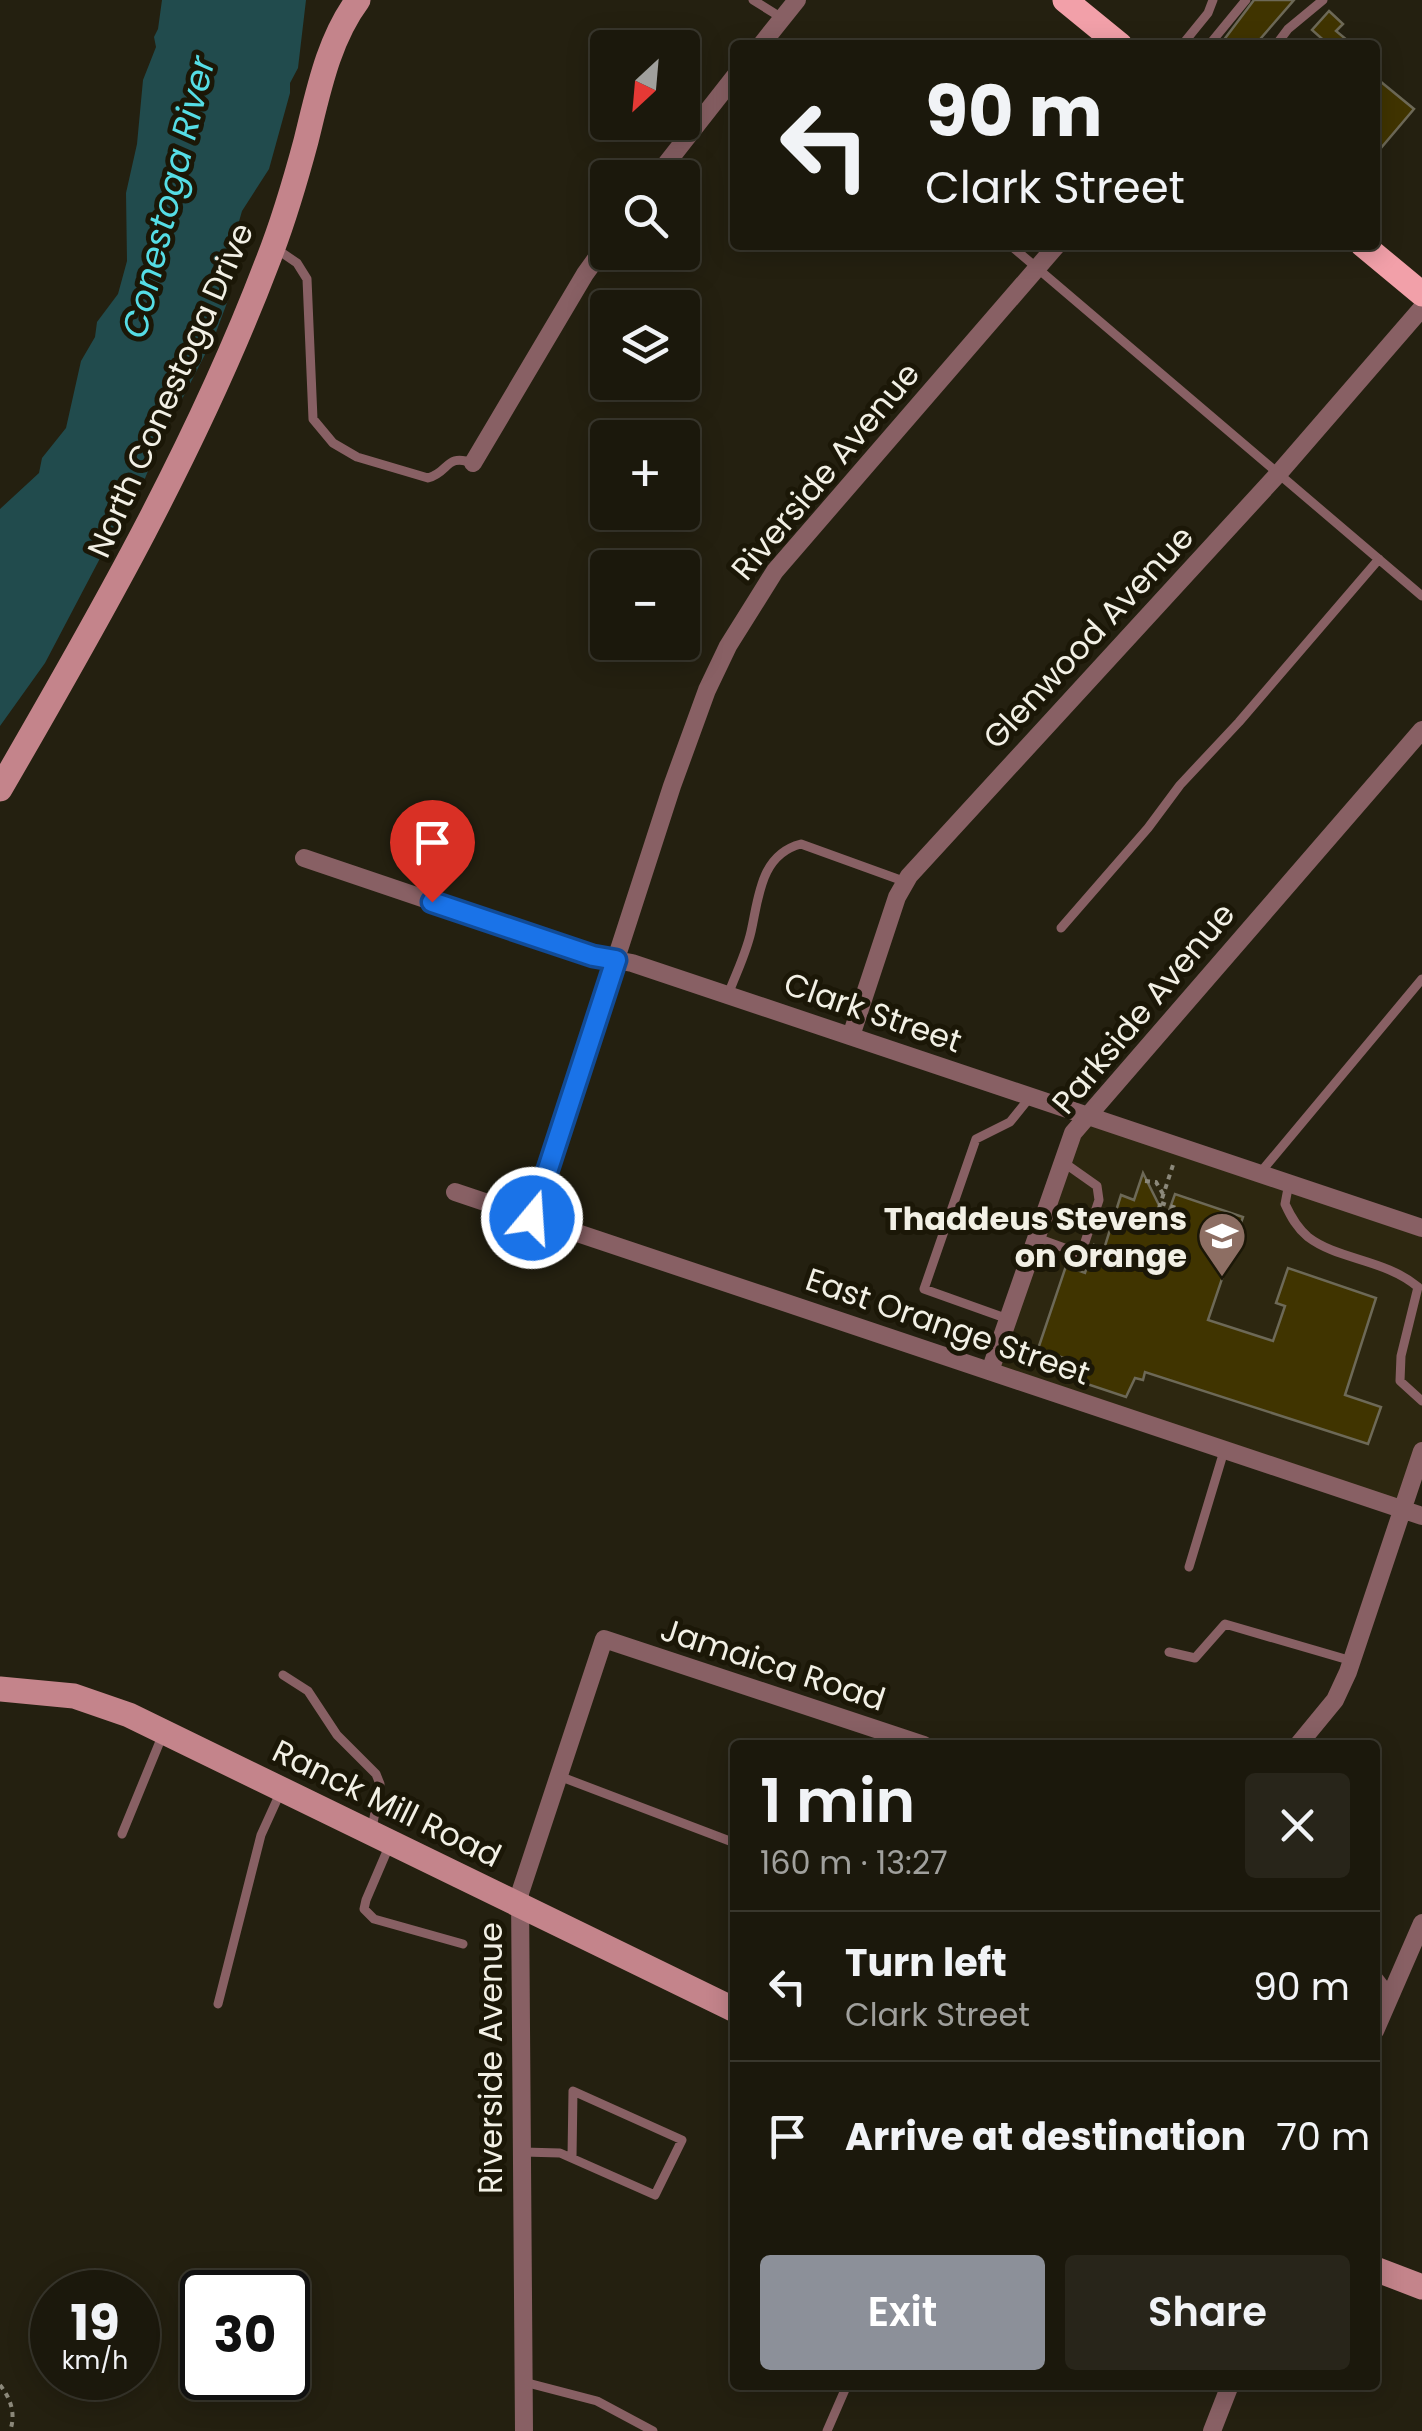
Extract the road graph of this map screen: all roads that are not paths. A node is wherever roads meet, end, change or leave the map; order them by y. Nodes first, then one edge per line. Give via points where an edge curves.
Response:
1 (358, 0) edge
2 (754, 0) edge
3 (797, 0) edge
4 (1065, 0) edge
5 (1212, 0) edge
6 (1246, 0) edge
7 (1324, 0) edge
8 (782, 18) junction
9 (764, 40) edge
10 (1114, 40) edge
11 (1186, 40) edge
12 (1213, 40) edge
13 (1280, 40) edge
14 (730, 82) edge
15 (670, 160) edge
16 (273, 247) junction
17 (1016, 250) edge
18 (1052, 250) edge
19 (1368, 250) edge
20 (590, 267) edge
21 (1037, 268) junction
22 (1422, 294) edge
23 (1422, 308) edge
24 (473, 462) joint
25 (1279, 474) junction
26 (1379, 559) junction
27 (1422, 596) edge
28 (1422, 730) edge
29 (0, 789) edge
30 (304, 858) dead end
31 (906, 882) junction
32 (1061, 928) dead end
33 (616, 960) junction
34 (1422, 979) edge
35 (728, 995) junction
36 (851, 1036) junction
37 (1031, 1096) junction
38 (1088, 1116) junction
39 (1063, 1162) junction
40 (1260, 1174) junction
41 (1289, 1183) junction
42 (454, 1192) dead end
43 (532, 1218) junction
44 (1422, 1228) edge
45 (1036, 1238) junction
46 (1008, 1319) junction
47 (990, 1371) junction
48 (1422, 1401) edge
49 (1224, 1451) junction
50 (1422, 1451) edge
51 (1403, 1509) junction
52 (1422, 1516) edge
53 (1189, 1566) dead end
54 (604, 1639) joint
55 (1169, 1652) dead end
56 (1352, 1661) junction
57 (283, 1675) dead end
58 (0, 1689) edge
59 (164, 1732) junction
60 (909, 1740) edge
61 (1302, 1740) edge
62 (557, 1775) junction
63 (282, 1789) junction
64 (122, 1834) dead end
65 (381, 1836) junction
66 (730, 1841) edge
67 (519, 1904) junction
68 (1422, 1923) edge
69 (463, 1944) dead end
70 (1380, 1986) edge
71 (1389, 1998) junction
72 (218, 2004) dead end
73 (730, 2008) edge
74 (1380, 2019) edge
75 (520, 2152) junction
76 (572, 2157) junction
77 (1380, 2272) edge
78 (1422, 2287) edge
79 (524, 2382) junction
80 (845, 2390) edge
81 (1228, 2390) edge
82 (524, 2431) edge
83 (653, 2431) edge
84 (828, 2431) edge
85 (1212, 2431) edge

1 - 16 street, North Conestoga Drive via 324,73
2 - 8 lane
3 - 8 street
4 - 10 main road
5 - 11 lane
6 - 12 lane
7 - 13 lane
8 - 9 street
14 - 15 street
16 - 24 lane via 307,279 310,406 313,420 333,442 357,457 428,478 453,460
16 - 29 street, North Conestoga Drive via 130,562
17 - 21 lane
18 - 21 street, Riverside Avenue
19 - 22 main road
20 - 24 street
21 - 25 lane
21 - 33 street, Riverside Avenue via 750,605 707,690
23 - 25 street, Glenwood Avenue
25 - 26 lane
25 - 31 street, Glenwood Avenue
26 - 27 lane
26 - 32 lane
28 - 38 street, Parkside Avenue
30 - 33 street, Clark Street
31 - 35 lane via 801,844 787,848 762,876
31 - 36 street, Glenwood Avenue
33 - 35 street, Clark Street
33 - 43 street, Riverside Avenue
34 - 40 lane
35 - 36 street, Clark Street
36 - 37 street, Clark Street
37 - 38 street, Clark Street
37 - 46 lane via 1010,1122 976,1139 924,1289
38 - 39 street, Parkside Avenue via 1073,1133
38 - 40 street, Clark Street
39 - 45 street, Parkside Avenue
39 - 45 lane via 1097,1186 1100,1200 1081,1254
40 - 41 street, Clark Street
41 - 44 street, Clark Street
41 - 48 lane via 1285,1204 1312,1240 1402,1273 1418,1287 1400,1381
42 - 43 street, East Orange Street
43 - 47 street, East Orange Street
45 - 46 street, Parkside Avenue
46 - 47 street, Parkside Avenue
47 - 49 street, East Orange Street
49 - 51 street, East Orange Street
49 - 53 lane
50 - 51 street
51 - 52 street, East Orange Street
51 - 56 street
54 - 60 street, Jamaica Road
54 - 62 street, Riverside Avenue
55 - 56 lane via 1194,1658 1225,1624
56 - 61 street via 1335,1700
57 - 65 lane via 308,1691 376,1774
58 - 59 street, Ranck Mill Road via 74,1696
59 - 63 street, Ranck Mill Road
59 - 64 lane
62 - 66 lane
62 - 67 street, Riverside Avenue
63 - 65 street, Ranck Mill Road
63 - 72 lane via 261,1836
65 - 67 street, Ranck Mill Road
65 - 69 lane via 368,1914
67 - 73 street, Ranck Mill Road
67 - 75 street, Riverside Avenue
68 - 71 street
70 - 71 street
71 - 74 street
75 - 76 lane
75 - 79 street, Riverside Avenue
76 - 76 lane via 655,2195 682,2140 573,2091
77 - 78 street
79 - 82 street, Riverside Avenue
79 - 83 lane via 596,2401
80 - 84 lane
81 - 85 street

